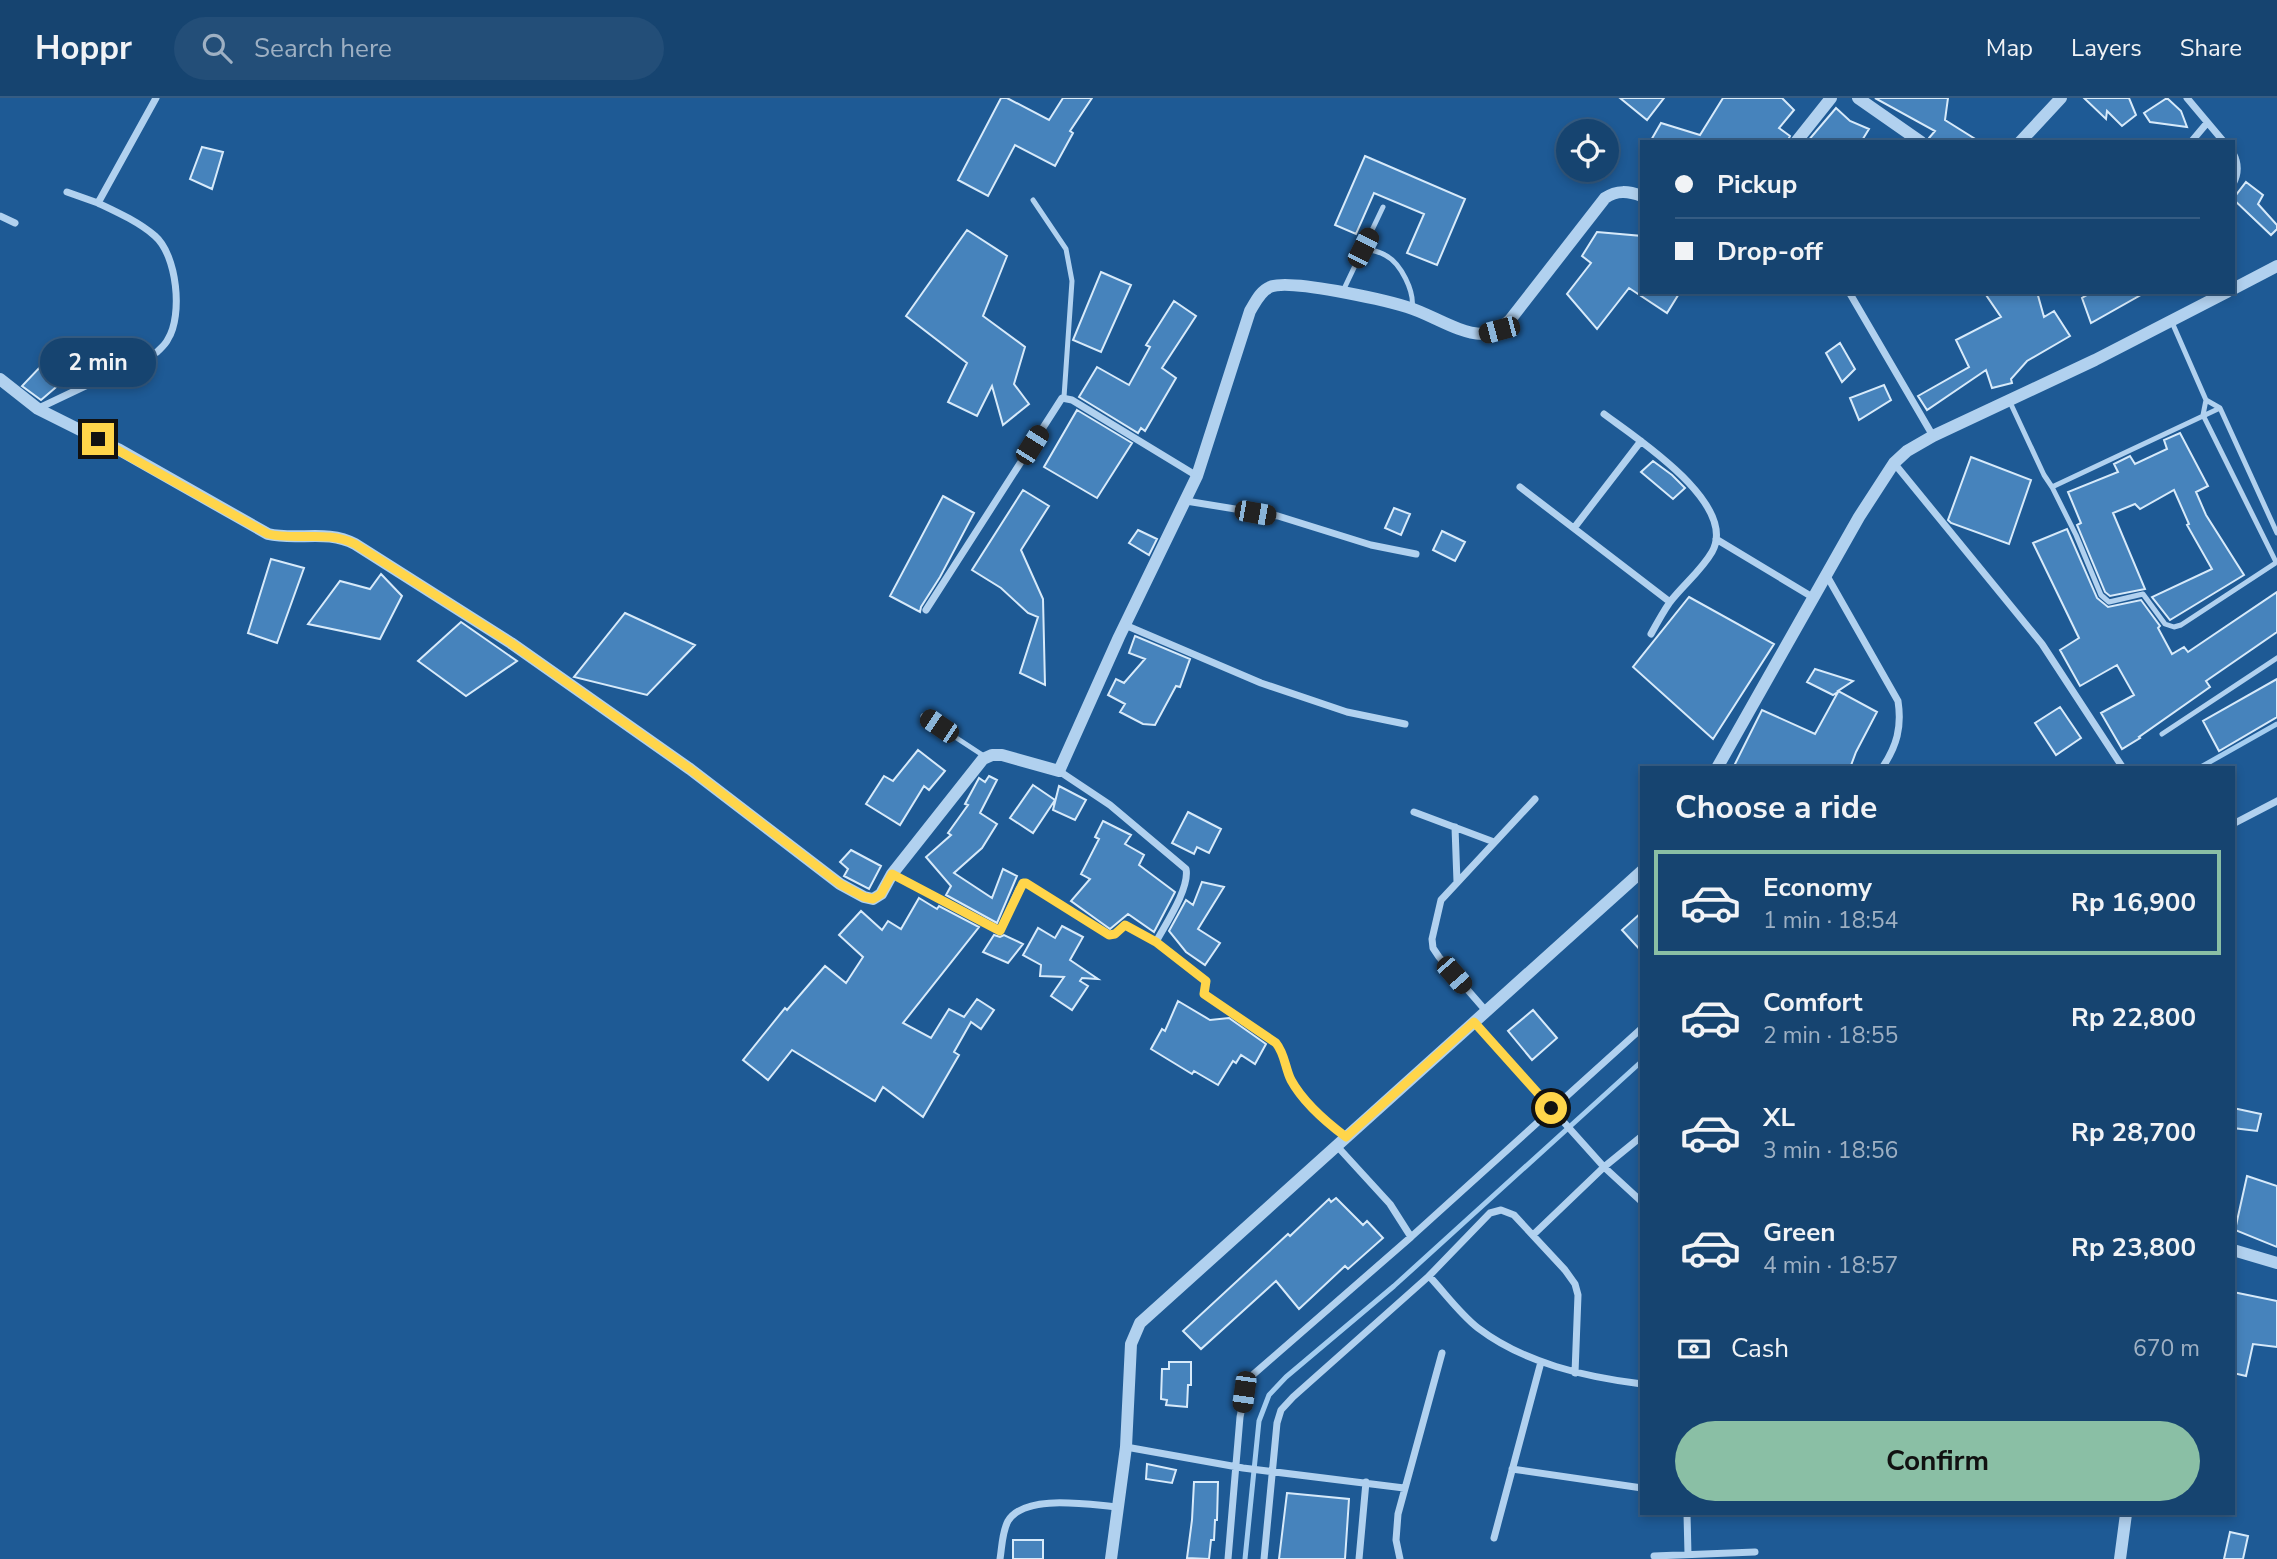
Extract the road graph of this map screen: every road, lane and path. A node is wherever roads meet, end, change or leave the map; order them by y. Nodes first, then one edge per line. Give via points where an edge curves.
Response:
1 (156, 98) edge
2 (1831, 98) edge
3 (1858, 98) edge
4 (2062, 98) edge
5 (2187, 98) edge
6 (2207, 123) junction
7 (1798, 140) edge
8 (1918, 140) edge
9 (2022, 140) edge
10 (2193, 140) edge
11 (2222, 140) edge
12 (2235, 158) edge
13 (2235, 180) edge
14 (67, 192) dead end
15 (1640, 195) edge
16 (1034, 200) dead end
17 (98, 203) junction
18 (1383, 207) dead end
19 (0, 216) edge
20 (15, 223) dead end
21 (1363, 248) junction
22 (2277, 266) edge
23 (2235, 288) edge
24 (1342, 293) junction
25 (1850, 294) edge
26 (2223, 294) edge
27 (1412, 309) junction
28 (2171, 320) junction
29 (0, 379) edge
30 (1064, 397) junction
31 (2009, 400) junction
32 (2206, 400) junction
33 (2220, 408) junction
34 (38, 409) junction
35 (1604, 414) dead end
36 (2203, 415) junction
37 (1933, 436) junction
38 (1641, 441) junction
39 (1894, 463) junction
40 (1197, 477) junction
41 (1520, 487) dead end
42 (2052, 487) junction
43 (1186, 501) junction
44 (1574, 528) junction
45 (2277, 533) edge
46 (1716, 539) junction
47 (1416, 554) dead end
48 (2277, 562) edge
49 (1827, 576) junction
50 (1814, 598) junction
51 (1670, 602) junction
52 (926, 610) dead end
53 (1125, 625) junction
54 (1650, 634) dead end
55 (2277, 658) edge
56 (923, 716) dead end
57 (1405, 724) dead end
58 (2162, 734) dead end
59 (986, 758) junction
60 (1718, 766) edge
61 (1883, 766) edge
62 (2122, 766) edge
63 (1059, 771) junction
64 (1535, 799) dead end
65 (2277, 801) edge
66 (1414, 812) dead end
67 (2235, 823) edge
68 (1455, 827) junction
69 (1494, 842) junction
70 (1640, 873) edge
71 (892, 874) junction
72 (1457, 882) junction
73 (1156, 942) junction
74 (1486, 1011) junction
75 (1474, 1022) junction
76 (1640, 1030) edge
77 (1551, 1108) junction
78 (1640, 1138) edge
79 (1341, 1141) junction
80 (1604, 1167) junction
81 (1640, 1200) edge
82 (1533, 1235) junction
83 (1411, 1237) junction
84 (2235, 1251) edge
85 (2277, 1263) edge
86 (1429, 1276) junction
87 (1443, 1353) dead end
88 (1541, 1362) junction
89 (1576, 1373) junction
90 (1640, 1384) edge
91 (1126, 1447) junction
92 (1240, 1468) junction
93 (1512, 1469) junction
94 (1272, 1472) junction
95 (1366, 1482) junction
96 (1404, 1488) junction
97 (1640, 1488) edge
98 (1118, 1507) junction
99 (1687, 1515) edge
100 (2126, 1515) edge
101 (1494, 1538) dead end
102 (1755, 1552) dead end
103 (1688, 1554) junction
104 (1654, 1556) dead end
105 (1000, 1559) edge
106 (1111, 1559) edge
107 (1228, 1559) edge
108 (1264, 1559) edge
109 (1359, 1559) edge
110 (1400, 1559) edge
111 (2120, 1559) edge

1 - 17 street
2 - 7 street
3 - 8 street
4 - 9 street
5 - 6 street
6 - 10 street
6 - 11 street
12 - 13 street
14 - 17 street
15 - 27 street via 1616,192 1605,198 1499,330 1472,333
16 - 30 lane via 1066,249 1070,270
17 - 34 street via 156,236 177,283 173,326 158,352
18 - 21 lane
19 - 20 street
21 - 24 lane
21 - 27 lane via 1394,262 1413,293
22 - 23 street
24 - 27 street
24 - 40 street via 1291,284 1271,286 1261,293 1250,311
25 - 37 street
26 - 28 street
28 - 31 street
28 - 32 lane
29 - 34 street
30 - 40 street
30 - 52 street
31 - 37 street
31 - 42 lane
32 - 33 lane
32 - 36 lane
33 - 36 lane
33 - 45 lane
34 - 71 street via 268,534 338,536 355,544 511,643 690,769 840,884 873,899
35 - 38 street
36 - 42 lane
36 - 48 lane
37 - 39 street
38 - 44 street
38 - 46 street via 1711,509
39 - 49 street
39 - 62 street via 2042,644
40 - 43 street
41 - 44 street
42 - 48 lane via 2101,595 2109,602 2143,594 2169,626 2181,625
43 - 47 street via 1278,516
43 - 53 street
44 - 51 street
46 - 50 street
46 - 51 street via 1713,551
49 - 50 street
49 - 61 street via 1898,701 1899,735
50 - 60 street
51 - 54 street
53 - 57 street via 1261,683 1347,712
53 - 63 street
55 - 58 lane
56 - 59 lane
59 - 63 street via 1002,755
59 - 71 street
63 - 73 street via 1110,805 1186,869 1182,890
64 - 69 street
65 - 67 street
66 - 68 street
68 - 69 street
68 - 72 street
69 - 72 street
70 - 74 street
71 - 73 street via 1000,931 1018,889 1026,883 1109,935 1125,925
72 - 74 street via 1441,900 1433,948
73 - 79 street via 1206,981 1204,994 1276,1043 1291,1080
74 - 75 street
75 - 77 street
75 - 79 street
76 - 77 street
77 - 80 street
77 - 83 street
78 - 80 street
79 - 83 street
79 - 91 street via 1140,1323 1131,1344
80 - 81 street
80 - 82 street
82 - 86 street via 1514,1215 1501,1210 1490,1213
82 - 89 street via 1575,1284
83 - 92 street via 1248,1379 1240,1417
84 - 85 street
86 - 88 street via 1477,1327
86 - 94 street via 1285,1405 1277,1423
87 - 96 street
88 - 89 street
88 - 93 street
89 - 90 street
91 - 92 street
91 - 98 street
92 - 94 street
92 - 107 street
93 - 97 street
93 - 101 street
94 - 95 street
94 - 108 street
95 - 96 street
95 - 109 street
96 - 110 street via 1396,1540
98 - 105 street via 1053,1503 1019,1511 1007,1522
98 - 106 street
99 - 103 street
100 - 111 street
102 - 103 street
103 - 104 street

